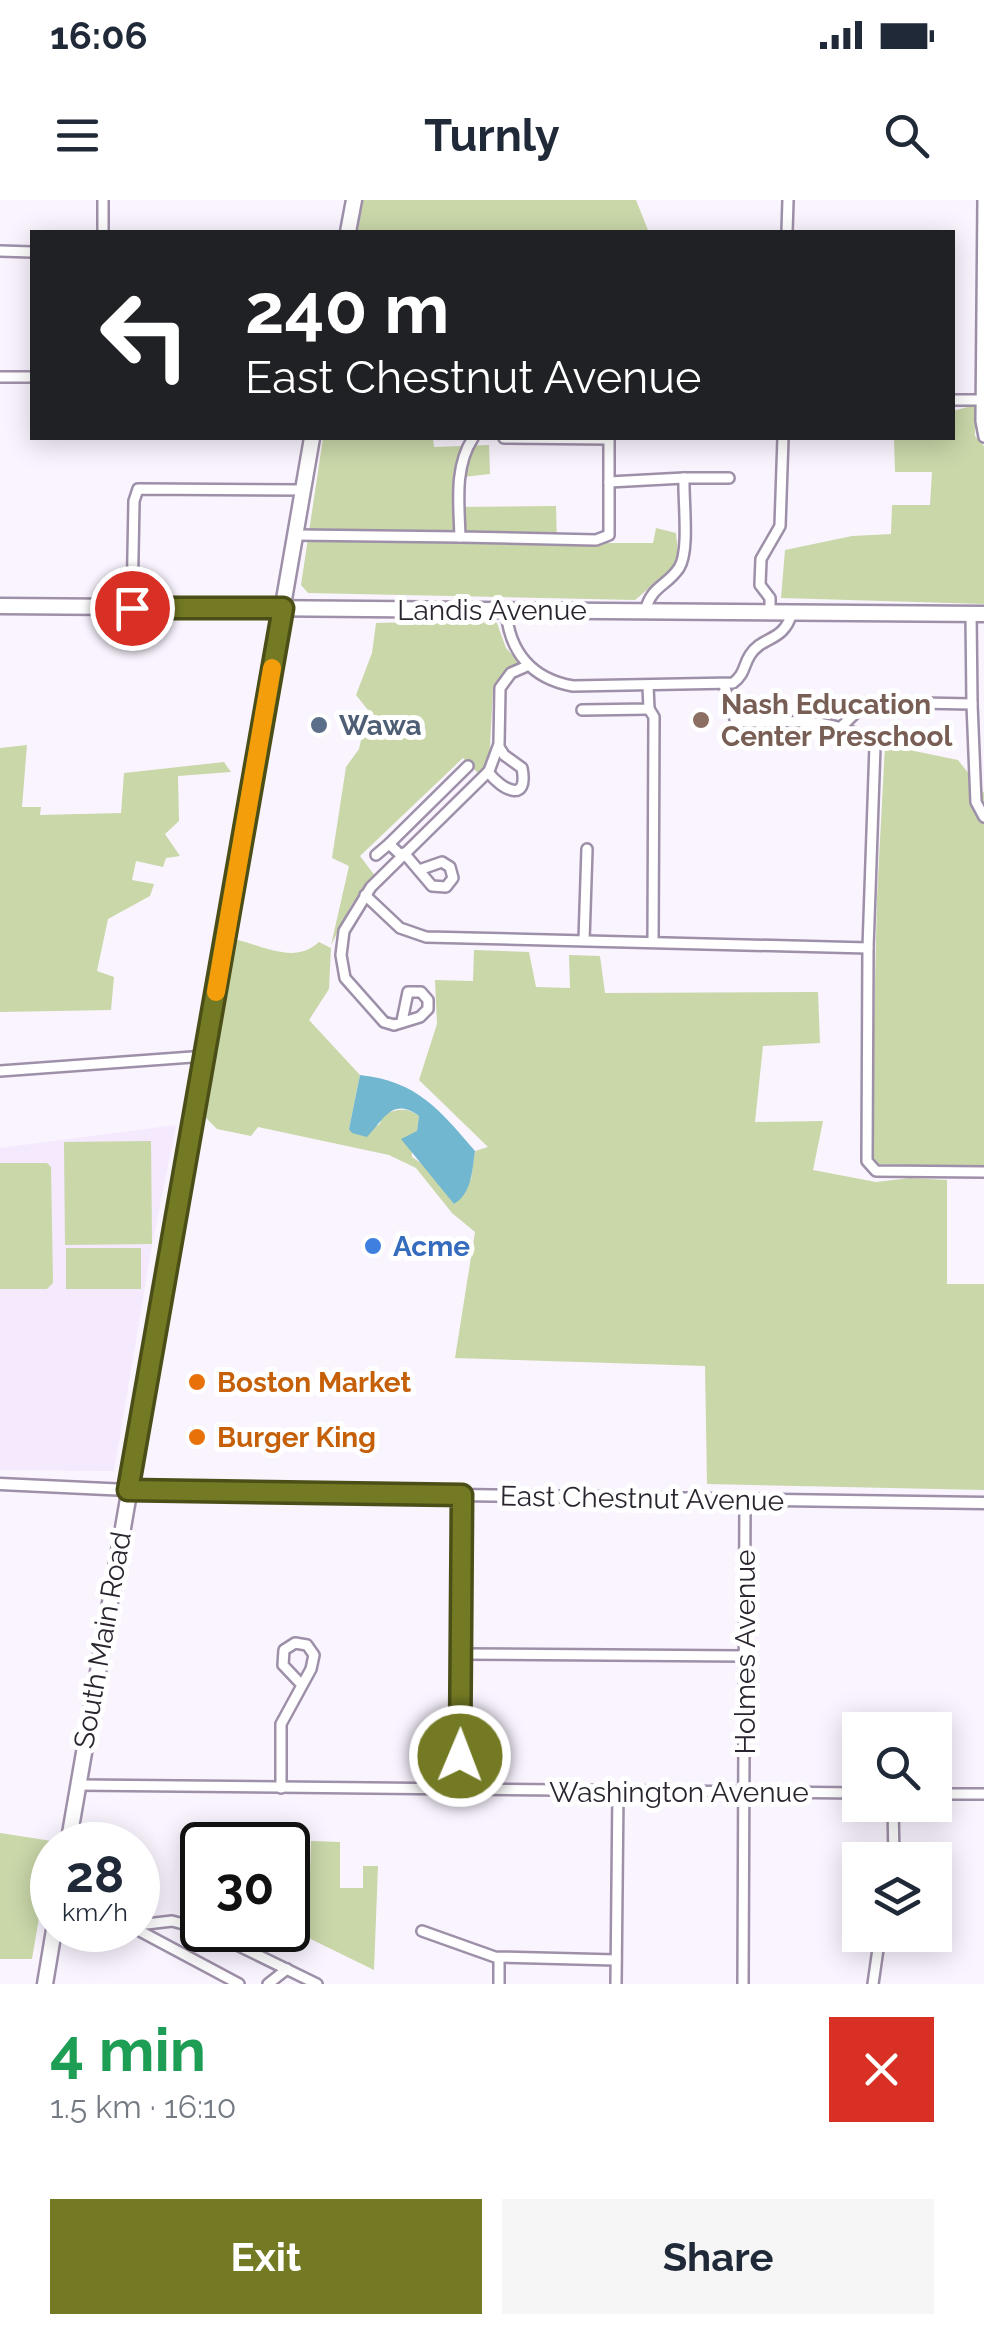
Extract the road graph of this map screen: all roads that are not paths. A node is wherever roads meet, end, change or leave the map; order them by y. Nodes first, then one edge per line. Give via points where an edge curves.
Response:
1 (103, 200) edge
2 (354, 200) edge
3 (788, 200) edge
4 (983, 200) edge
5 (103, 230) edge
6 (348, 230) edge
7 (787, 230) edge
8 (0, 251) edge
9 (30, 252) edge
10 (0, 376) edge
11 (30, 377) edge
12 (955, 400) edge
13 (981, 400) junction
14 (984, 437) edge
15 (312, 440) edge
16 (472, 440) edge
17 (609, 440) edge
18 (783, 440) edge
19 (684, 478) junction
20 (729, 478) dead end
21 (609, 482) junction
22 (303, 490) junction
23 (296, 535) junction
24 (460, 536) junction
25 (0, 606) edge
26 (132, 608) junction
27 (283, 608) junction
28 (506, 610) junction
29 (645, 612) junction
30 (770, 612) junction
31 (792, 613) junction
32 (978, 614) edge
33 (527, 666) junction
34 (724, 685) junction
35 (648, 686) junction
36 (972, 704) junction
37 (649, 709) junction
38 (582, 710) dead end
39 (840, 728) junction
40 (499, 744) junction
41 (468, 766) dead end
42 (488, 772) junction
43 (452, 782) junction
44 (466, 794) junction
45 (984, 816) edge
46 (389, 844) junction
47 (587, 849) dead end
48 (403, 854) junction
49 (376, 856) dead end
50 (420, 870) dead end
51 (364, 895) junction
52 (584, 940) junction
53 (653, 942) junction
54 (868, 948) junction
55 (402, 1021) dead end
56 (206, 1056) junction
57 (0, 1071) edge
58 (984, 1172) edge
59 (0, 1484) edge
60 (128, 1490) junction
61 (462, 1495) junction
62 (745, 1500) junction
63 (984, 1503) edge
64 (462, 1654) junction
65 (744, 1656) junction
66 (301, 1684) junction
67 (78, 1786) junction
68 (281, 1788) junction
69 (460, 1790) junction
70 (618, 1791) junction
71 (744, 1792) junction
72 (842, 1793) edge
73 (952, 1794) edge
74 (984, 1794) edge
75 (72, 1822) edge
76 (422, 1931) dead end
77 (160, 1939) edge
78 (50, 1952) edge
79 (251, 1952) edge
80 (878, 1952) edge
81 (500, 1958) junction
82 (616, 1960) junction
83 (288, 1970) junction
84 (45, 1984) edge
85 (239, 1984) edge
86 (268, 1984) edge
87 (317, 1984) edge
88 (499, 1984) edge
89 (616, 1984) edge
90 (743, 1984) edge
91 (873, 1984) edge

1 - 5 street
2 - 6 main road
3 - 7 street
4 - 13 street
8 - 9 street
10 - 11 street
12 - 13 street
13 - 14 street
15 - 22 main road, South Main Road
16 - 24 street via 459,474
17 - 21 street
18 - 30 street via 780,526 761,559 760,585
19 - 20 street
19 - 21 street
19 - 29 street via 684,558 650,593
21 - 24 street via 609,535 596,540
22 - 23 main road, South Main Road
22 - 26 street via 138,488
23 - 24 street
23 - 27 main road, South Main Road
25 - 26 main road, Landis Avenue
26 - 27 main road, Landis Avenue
27 - 28 main road, Landis Avenue
27 - 56 main road, South Main Road
28 - 29 main road, Landis Avenue
28 - 33 street via 510,638
29 - 30 main road, Landis Avenue
30 - 31 main road, Landis Avenue
31 - 32 main road, Landis Avenue
31 - 34 street via 784,631 750,654 742,676
32 - 36 street
33 - 35 street via 556,683
33 - 40 street via 510,673 500,688
34 - 35 street
34 - 39 street via 742,722
35 - 37 street
36 - 39 street via 867,702
36 - 45 street via 976,802
37 - 38 street
37 - 53 street
39 - 54 street via 875,746
40 - 42 street
40 - 42 street via 524,778 510,791
41 - 43 street
42 - 44 street
43 - 44 street
43 - 46 street
44 - 48 street
46 - 48 street
46 - 49 street
47 - 52 street
48 - 50 street
48 - 51 street
51 - 52 street via 416,935
51 - 55 street via 340,943 345,978 384,1022
52 - 53 street
53 - 54 street
54 - 58 street via 870,1167
56 - 57 street
56 - 60 main road, South Main Road
59 - 60 street, East Chestnut Avenue
60 - 61 street, East Chestnut Avenue
60 - 67 main road, South Main Road
61 - 62 street, East Chestnut Avenue
61 - 64 street
62 - 63 street, East Chestnut Avenue
62 - 65 street, Holmes Avenue
64 - 65 street
64 - 69 street
65 - 71 street, Holmes Avenue
66 - 66 street via 282,1665 284,1650 295,1643 314,1655
66 - 68 street via 281,1724
67 - 68 street, Washington Avenue
67 - 75 main road, South Main Road
68 - 69 street, Washington Avenue
69 - 70 street, Washington Avenue
70 - 71 street, Washington Avenue
70 - 82 street
71 - 72 street, Washington Avenue
71 - 90 street, Holmes Avenue
73 - 74 street
76 - 81 street
77 - 85 street
78 - 84 main road
79 - 83 street
80 - 91 street
81 - 82 street
81 - 88 street
82 - 89 street
83 - 86 street
83 - 87 street

